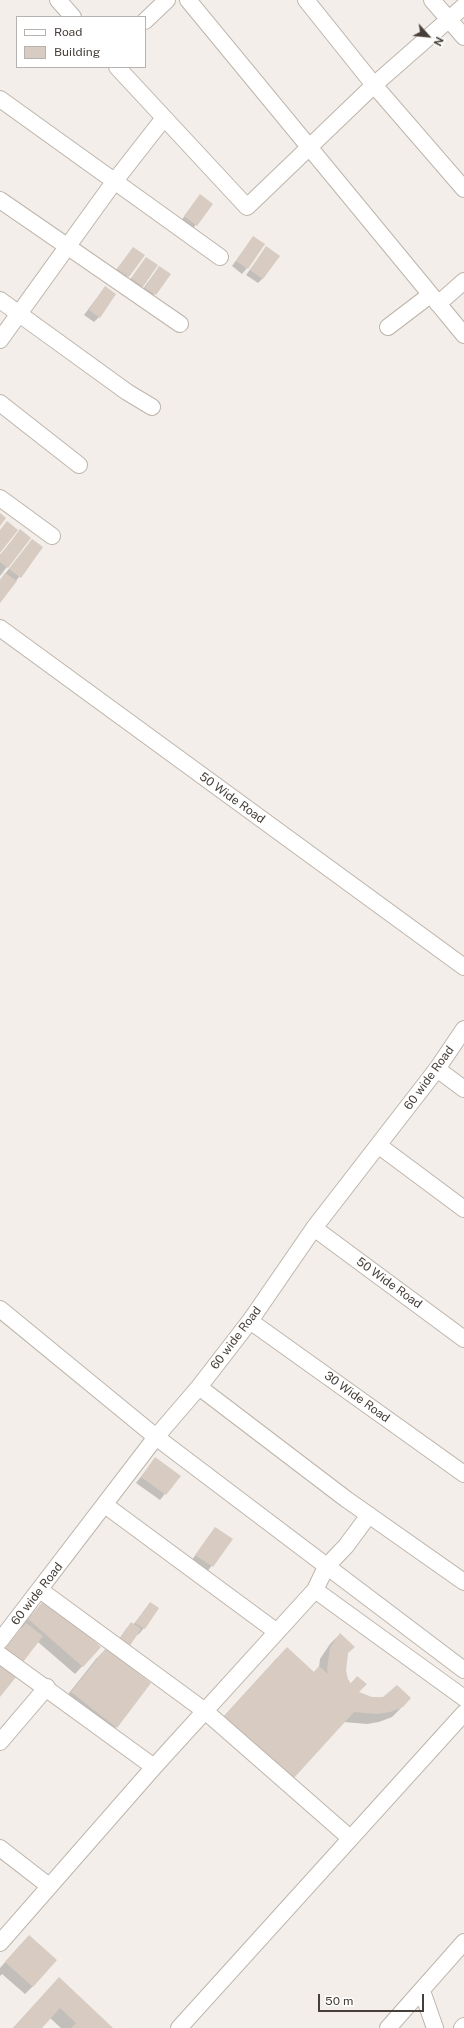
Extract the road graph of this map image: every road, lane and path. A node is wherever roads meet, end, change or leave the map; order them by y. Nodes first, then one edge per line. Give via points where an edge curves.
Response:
1 (58, 0) edge
2 (167, 0) edge
3 (188, 0) edge
4 (306, 0) edge
5 (432, 0) edge
6 (464, 6) edge
7 (72, 16) edge
8 (146, 20) edge
9 (448, 20) junction
10 (464, 37) edge
11 (118, 68) edge
12 (374, 85) junction
13 (0, 99) edge
14 (164, 118) junction
15 (309, 149) junction
16 (114, 182) junction
17 (464, 189) edge
18 (0, 200) edge
19 (67, 248) junction
20 (220, 257) dead end
21 (464, 281) edge
22 (434, 299) junction
23 (0, 300) edge
24 (20, 313) junction
25 (180, 324) dead end
26 (388, 327) dead end
27 (464, 336) edge
28 (0, 340) edge
29 (0, 403) edge
30 (152, 407) dead end
31 (79, 465) dead end
32 (0, 498) edge
33 (52, 536) dead end
34 (0, 628) edge
35 (464, 967) edge
36 (464, 1029) edge
37 (437, 1069) junction
38 (464, 1089) edge
39 (378, 1145) junction
40 (464, 1209) edge
41 (314, 1228) junction
42 (0, 1309) edge
43 (250, 1321) junction
44 (464, 1338) edge
45 (199, 1387) junction
46 (156, 1437) junction
47 (464, 1474) edge
48 (105, 1505) junction
49 (369, 1516) junction
50 (326, 1567) junction
51 (464, 1582) edge
52 (40, 1590) junction
53 (316, 1590) junction
54 (277, 1632) junction
55 (0, 1641) edge
56 (0, 1655) edge
57 (464, 1670) edge
58 (46, 1688) junction
59 (464, 1698) edge
60 (205, 1711) junction
61 (464, 1713) edge
62 (0, 1742) edge
63 (154, 1767) junction
64 (350, 1838) junction
65 (0, 1848) edge
66 (49, 1886) junction
67 (464, 1942) edge
68 (0, 1943) edge
69 (422, 1991) junction
70 (179, 2028) edge
71 (388, 2028) edge
72 (435, 2028) edge

1 - 7 street
2 - 8 street
3 - 15 street
4 - 12 street
5 - 9 street
6 - 9 street
9 - 10 street
9 - 12 street
11 - 14 street
12 - 15 street
12 - 17 street
13 - 16 street
14 - 15 street via 247,207
14 - 16 street
15 - 22 street
16 - 19 street
16 - 20 street
18 - 19 street
19 - 24 street
19 - 25 street
21 - 22 street
22 - 26 street
22 - 27 street
23 - 24 street
24 - 28 street
24 - 30 street via 127,392
29 - 31 street
32 - 33 street
34 - 35 street, 50 Wide Road
36 - 37 street, 60 wide Road
37 - 38 street
37 - 39 street, 60 wide Road
39 - 40 street
39 - 41 street, 60 wide Road
41 - 43 street, 60 wide Road
41 - 44 street, 50 Wide Road
42 - 46 street
43 - 45 street, 60 wide Road
43 - 47 street, 30 Wide Road
45 - 46 street, 60 wide Road
45 - 49 street
46 - 48 street, 60 wide Road
46 - 50 street
48 - 52 street, 60 wide Road
48 - 54 street
49 - 50 street
49 - 51 street
50 - 53 street
50 - 57 street
52 - 55 street, 60 wide Road
52 - 60 street
53 - 54 street
53 - 59 street
54 - 60 street
56 - 58 street
58 - 62 street
58 - 63 street
60 - 63 street
60 - 64 street
61 - 64 street
63 - 66 street
64 - 70 street
65 - 66 street
66 - 68 street
67 - 69 street
69 - 71 street
69 - 72 street

